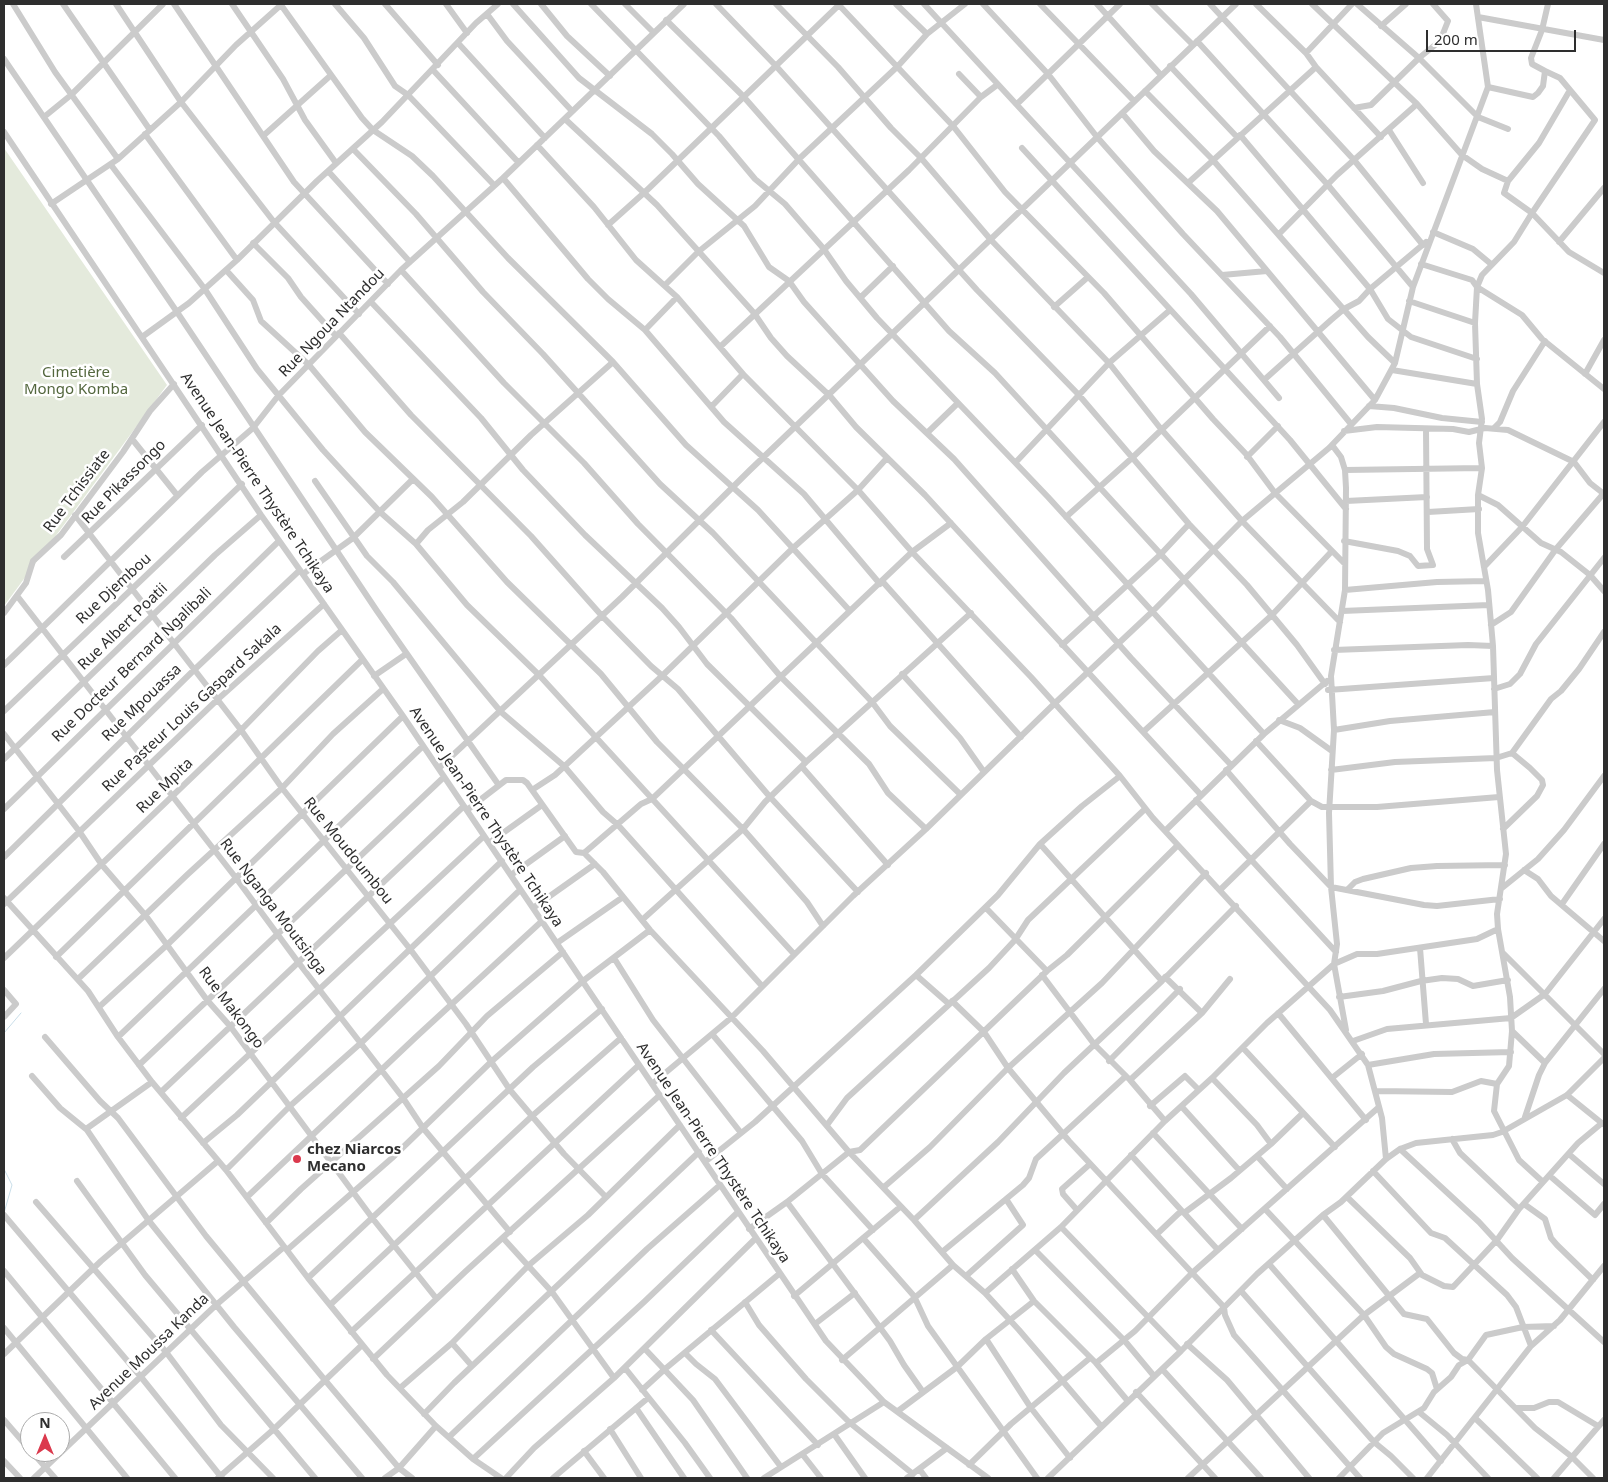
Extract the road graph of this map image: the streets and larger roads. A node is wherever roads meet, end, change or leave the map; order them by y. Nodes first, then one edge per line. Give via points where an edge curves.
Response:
1 (12, 4) edge
2 (63, 4) edge
3 (116, 4) edge
4 (163, 4) edge
5 (174, 4) edge
6 (232, 4) edge
7 (281, 4) edge
8 (335, 4) edge
9 (386, 4) edge
10 (446, 4) edge
11 (498, 4) edge
12 (514, 4) edge
13 (541, 4) edge
14 (591, 4) edge
15 (625, 4) edge
16 (684, 4) edge
17 (716, 4) edge
18 (776, 4) edge
19 (839, 4) edge
20 (896, 4) edge
21 (924, 4) edge
22 (965, 4) edge
23 (983, 4) edge
24 (1040, 4) edge
25 (1097, 4) edge
26 (1120, 4) edge
27 (1152, 4) edge
28 (1210, 4) edge
29 (1236, 4) edge
30 (1256, 4) edge
31 (1312, 4) edge
32 (1352, 4) edge
33 (1357, 4) edge
34 (1406, 4) edge
35 (1434, 4) edge
36 (1476, 4) edge
37 (1548, 4) edge
38 (675, 6) edge
39 (487, 14) junction
40 (1107, 16) junction
41 (1223, 16) junction
42 (1478, 17) junction
43 (666, 20) junction
44 (942, 21) junction
45 (1334, 24) junction
46 (1381, 26) junction
47 (1542, 30) junction
48 (134, 31) junction
49 (252, 31) junction
50 (467, 33) junction
51 (654, 33) junction
52 (927, 34) junction
53 (807, 36) junction
54 (1604, 40) edge
55 (458, 43) junction
56 (1195, 43) junction
57 (1078, 45) junction
58 (636, 50) junction
59 (1306, 53) junction
60 (1419, 58) junction
61 (4, 59) edge
62 (103, 62) junction
63 (217, 64) junction
64 (776, 66) junction
65 (898, 66) junction
66 (1170, 66) junction
67 (435, 67) junction
68 (1316, 67) junction
69 (1545, 72) junction
70 (959, 74) dead end
71 (1048, 74) junction
72 (1161, 75) junction
73 (330, 76) junction
74 (610, 76) junction
75 (1394, 83) junction
76 (997, 85) junction
77 (1488, 87) junction
78 (596, 90) junction
79 (1570, 90) junction
80 (1145, 91) junction
81 (1290, 91) junction
82 (71, 95) junction
83 (408, 95) junction
84 (743, 96) junction
85 (981, 97) junction
86 (864, 98) junction
87 (1134, 101) junction
88 (181, 102) junction
89 (297, 104) junction
90 (1017, 104) junction
91 (1417, 104) junction
92 (1354, 108) junction
93 (572, 111) junction
94 (1122, 113) junction
95 (1264, 113) junction
96 (44, 117) junction
97 (1478, 117) junction
98 (565, 118) junction
99 (953, 126) junction
100 (711, 128) junction
101 (832, 129) junction
102 (1508, 129) dead end
103 (373, 130) junction
104 (1389, 130) junction
105 (4, 132) edge
106 (147, 132) junction
107 (263, 136) junction
108 (1238, 136) junction
109 (1097, 137) junction
110 (1381, 137) junction
111 (545, 138) junction
112 (537, 146) junction
113 (1022, 148) dead end
114 (353, 149) junction
115 (1462, 156) junction
116 (800, 158) junction
117 (921, 158) junction
118 (118, 159) junction
119 (1212, 159) junction
120 (1354, 160) junction
121 (518, 162) junction
122 (678, 162) junction
123 (336, 163) junction
124 (1069, 164) junction
125 (111, 165) junction
126 (328, 171) junction
127 (503, 178) junction
128 (1053, 180) junction
129 (87, 181) junction
130 (1508, 181) junction
131 (1188, 183) junction
132 (1423, 183) dead end
133 (1327, 184) junction
134 (494, 185) junction
135 (1604, 188) edge
136 (770, 191) junction
137 (887, 191) junction
138 (645, 192) junction
139 (304, 194) junction
140 (51, 204) junction
141 (1022, 209) junction
142 (1303, 209) junction
143 (466, 210) junction
144 (1532, 214) junction
145 (738, 221) junction
146 (853, 221) junction
147 (274, 222) junction
148 (608, 225) junction
149 (1279, 234) junction
150 (1432, 235) junction
151 (436, 237) junction
152 (991, 240) junction
153 (1559, 242) junction
154 (253, 243) junction
155 (1423, 244) junction
156 (824, 248) junction
157 (698, 252) junction
158 (237, 260) junction
159 (410, 262) junction
160 (1421, 264) junction
161 (1491, 264) junction
162 (893, 266) junction
163 (1398, 267) junction
164 (226, 270) junction
165 (401, 270) junction
166 (959, 271) junction
167 (1267, 271) junction
168 (1604, 273) edge
169 (1222, 275) junction
170 (1088, 277) junction
171 (789, 281) junction
172 (388, 284) junction
173 (665, 285) junction
174 (1477, 287) junction
175 (204, 288) junction
176 (1413, 288) junction
177 (1370, 289) junction
178 (677, 297) junction
179 (860, 298) junction
180 (1410, 301) junction
181 (371, 302) junction
182 (926, 303) junction
183 (1054, 307) junction
184 (1344, 309) junction
185 (1170, 310) junction
186 (177, 312) junction
187 (359, 314) junction
188 (754, 314) junction
189 (1475, 324) junction
190 (1270, 326) junction
191 (645, 330) junction
192 (1318, 332) junction
193 (1403, 332) junction
194 (338, 334) junction
195 (894, 334) junction
196 (1142, 336) junction
197 (142, 337) junction
198 (1604, 340) edge
199 (1545, 341) junction
200 (721, 346) junction
201 (1241, 352) junction
202 (1294, 354) junction
203 (1477, 359) junction
204 (613, 362) junction
205 (1109, 363) junction
206 (308, 365) junction
207 (860, 365) junction
208 (1394, 366) junction
209 (1224, 367) junction
210 (743, 374) junction
211 (1585, 374) junction
212 (1264, 380) junction
213 (174, 384) junction
214 (1477, 384) junction
215 (1604, 389) edge
216 (579, 394) junction
217 (1078, 394) junction
218 (278, 396) junction
219 (830, 396) junction
220 (1193, 397) junction
221 (1279, 398) dead end
222 (1374, 400) junction
223 (958, 403) junction
224 (1369, 406) junction
225 (711, 407) junction
226 (1604, 422) edge
227 (545, 424) junction
228 (1351, 424) junction
229 (202, 425) junction
230 (1278, 426) junction
231 (1481, 426) junction
232 (795, 427) junction
233 (253, 428) junction
234 (1161, 428) junction
235 (1494, 428) junction
236 (1046, 429) junction
237 (1426, 429) junction
238 (1344, 431) junction
239 (927, 433) junction
240 (132, 439) junction
241 (1332, 445) junction
242 (221, 454) junction
243 (510, 455) junction
244 (1247, 457) junction
245 (764, 458) junction
246 (887, 458) junction
247 (1132, 458) junction
248 (1016, 462) junction
249 (1574, 462) junction
250 (1310, 463) junction
251 (156, 468) junction
252 (1482, 468) junction
253 (1427, 469) junction
254 (1345, 470) junction
255 (413, 479) junction
256 (315, 481) dead end
257 (242, 484) junction
258 (479, 485) junction
259 (1101, 487) junction
260 (733, 488) junction
261 (858, 490) junction
262 (1603, 491) edge
263 (1275, 493) junction
264 (177, 495) junction
265 (1478, 495) junction
266 (1427, 498) junction
267 (1346, 501) junction
268 (1346, 509) junction
269 (1479, 509) junction
270 (380, 512) junction
271 (1428, 512) junction
272 (75, 515) junction
273 (261, 515) junction
274 (448, 515) junction
275 (1066, 517) junction
276 (826, 520) junction
277 (700, 521) junction
278 (1242, 521) junction
279 (951, 523) junction
280 (1189, 524) junction
281 (1522, 527) junction
282 (91, 534) junction
283 (353, 538) junction
284 (279, 541) junction
285 (1344, 541) junction
286 (416, 544) junction
287 (793, 548) junction
288 (1556, 549) junction
289 (336, 550) junction
290 (1213, 551) junction
291 (1332, 551) junction
292 (912, 552) junction
293 (666, 554) junction
294 (1160, 555) junction
295 (64, 557) dead end
296 (1604, 558) edge
297 (110, 562) junction
298 (1344, 563) junction
299 (1484, 568) junction
300 (301, 572) junction
301 (1590, 576) junction
302 (1183, 580) junction
303 (759, 581) junction
304 (1301, 581) junction
305 (636, 582) junction
306 (881, 582) junction
307 (1486, 582) junction
308 (1128, 584) junction
309 (131, 590) junction
310 (1345, 590) junction
311 (1604, 591) edge
312 (18, 597) junction
313 (324, 604) junction
314 (1489, 605) junction
315 (1153, 610) junction
316 (850, 611) junction
317 (1342, 611) junction
318 (4, 613) edge
319 (971, 613) junction
320 (728, 614) junction
321 (1094, 614) junction
322 (1272, 615) junction
323 (152, 616) junction
324 (602, 616) junction
325 (1340, 622) junction
326 (1491, 625) junction
327 (41, 628) junction
328 (342, 630) junction
329 (1604, 632) edge
330 (1243, 642) junction
331 (174, 643) junction
332 (937, 643) junction
333 (817, 644) junction
334 (1118, 644) junction
335 (571, 645) junction
336 (1062, 645) junction
337 (692, 646) junction
338 (1493, 646) junction
339 (1334, 650) junction
340 (406, 654) junction
341 (62, 656) junction
342 (362, 660) junction
343 (4, 664) edge
344 (194, 670) junction
345 (1088, 672) junction
346 (1209, 673) junction
347 (902, 674) junction
348 (539, 675) junction
349 (663, 675) junction
350 (374, 676) junction
351 (1332, 676) junction
352 (781, 677) junction
353 (1494, 678) junction
354 (84, 681) junction
355 (1324, 684) junction
356 (383, 689) junction
357 (1494, 689) junction
358 (1318, 690) junction
359 (1331, 690) junction
360 (217, 700) junction
361 (872, 702) junction
362 (1174, 703) junction
363 (1054, 704) junction
364 (1298, 704) junction
365 (629, 706) junction
366 (749, 707) junction
367 (105, 709) junction
368 (4, 711) edge
369 (501, 712) junction
370 (1495, 712) junction
371 (403, 716) junction
372 (1279, 720) junction
373 (242, 730) junction
374 (1334, 730) junction
375 (1143, 732) junction
376 (4, 734) edge
377 (838, 734) junction
378 (1264, 734) junction
379 (126, 736) junction
380 (719, 736) junction
381 (1021, 736) junction
382 (596, 737) junction
383 (469, 741) junction
384 (1256, 741) junction
385 (423, 746) junction
386 (16, 748) junction
387 (1332, 751) junction
388 (1512, 753) junction
389 (260, 758) junction
390 (1496, 758) junction
391 (4, 759) edge
392 (804, 765) junction
393 (148, 766) junction
394 (564, 766) junction
395 (439, 768) junction
396 (685, 768) junction
397 (1228, 768) junction
398 (1330, 770) junction
399 (984, 772) junction
400 (36, 775) junction
401 (1120, 776) junction
402 (1604, 776) edge
403 (444, 777) junction
404 (498, 784) junction
405 (282, 788) junction
406 (532, 790) junction
407 (961, 795) junction
408 (1201, 795) junction
409 (1499, 796) junction
410 (172, 797) junction
411 (770, 797) junction
412 (652, 799) junction
413 (1196, 800) junction
414 (1310, 801) junction
415 (57, 804) junction
416 (542, 805) junction
417 (1329, 807) junction
418 (465, 808) junction
419 (4, 809) edge
420 (1145, 809) junction
421 (302, 814) junction
422 (194, 823) junction
423 (618, 825) junction
424 (743, 829) junction
425 (926, 829) junction
426 (1503, 829) junction
427 (79, 830) junction
428 (1165, 830) junction
429 (1280, 832) junction
430 (484, 836) junction
431 (565, 836) junction
432 (324, 840) junction
433 (489, 843) junction
434 (1040, 844) junction
435 (1604, 844) edge
436 (1178, 845) junction
437 (214, 850) junction
438 (584, 853) junction
439 (4, 857) edge
440 (707, 860) junction
441 (1251, 860) junction
442 (502, 862) junction
443 (595, 864) junction
444 (102, 865) junction
445 (888, 865) junction
446 (1505, 865) junction
447 (345, 868) junction
448 (1524, 870) junction
449 (1206, 873) junction
450 (511, 875) junction
451 (236, 878) junction
452 (1072, 879) junction
453 (1331, 887) junction
454 (1501, 888) junction
455 (1221, 889) junction
456 (124, 890) junction
457 (520, 890) junction
458 (676, 890) junction
459 (1347, 890) junction
460 (858, 892) junction
461 (367, 895) junction
462 (623, 897) junction
463 (1500, 899) junction
464 (5, 901) edge
465 (256, 904) junction
466 (1562, 904) junction
467 (1236, 906) junction
468 (533, 908) junction
469 (986, 908) junction
470 (146, 916) junction
471 (1105, 916) junction
472 (1604, 919) edge
473 (642, 920) junction
474 (542, 921) junction
475 (390, 923) junction
476 (823, 926) junction
477 (1498, 928) junction
478 (650, 930) junction
479 (33, 931) junction
480 (1594, 932) junction
481 (277, 933) junction
482 (1015, 940) junction
483 (1604, 941) edge
484 (557, 943) junction
485 (167, 945) junction
486 (1420, 948) junction
487 (410, 949) junction
488 (1133, 949) junction
489 (563, 952) junction
490 (1336, 952) junction
491 (794, 954) junction
492 (1504, 954) junction
493 (56, 957) junction
494 (4, 958) edge
495 (614, 958) junction
496 (298, 962) junction
497 (1334, 964) junction
498 (188, 971) junction
499 (1045, 973) junction
500 (916, 975) junction
501 (430, 977) junction
502 (78, 979) junction
503 (1164, 979) junction
504 (1230, 979) dead end
505 (1508, 980) junction
506 (583, 981) junction
507 (1421, 981) junction
508 (762, 986) junction
509 (1309, 987) junction
510 (319, 988) junction
511 (1180, 989) junction
512 (1604, 989) edge
513 (4, 990) edge
514 (1545, 994) junction
515 (1339, 997) junction
516 (207, 1000) junction
517 (950, 1003) junction
518 (451, 1004) junction
519 (99, 1007) junction
520 (602, 1009) junction
521 (1070, 1012) junction
522 (1202, 1013) junction
523 (1278, 1013) junction
524 (340, 1016) junction
525 (4, 1017) edge
526 (731, 1018) junction
527 (1511, 1018) junction
528 (1426, 1024) junction
529 (1576, 1024) junction
530 (230, 1026) junction
531 (984, 1032) junction
532 (1346, 1032) junction
533 (1512, 1032) junction
534 (472, 1033) junction
535 (712, 1034) junction
536 (45, 1037) dead end
537 (118, 1037) junction
538 (621, 1038) junction
539 (1352, 1041) junction
540 (362, 1042) junction
541 (1094, 1044) junction
542 (1243, 1048) junction
543 (1511, 1052) junction
544 (250, 1054) junction
545 (1362, 1054) junction
546 (1604, 1054) edge
547 (682, 1058) junction
548 (1604, 1058) edge
549 (492, 1061) junction
550 (1109, 1061) junction
551 (1545, 1063) junction
552 (139, 1065) junction
553 (639, 1065) junction
554 (1368, 1065) junction
555 (1008, 1068) junction
556 (382, 1070) junction
557 (32, 1076) dead end
558 (1128, 1078) junction
559 (1212, 1078) junction
560 (1332, 1078) junction
561 (271, 1081) junction
562 (152, 1082) junction
563 (652, 1084) junction
564 (1497, 1084) junction
565 (793, 1086) junction
566 (510, 1090) junction
567 (1199, 1090) junction
568 (1376, 1091) junction
569 (161, 1092) junction
570 (1568, 1095) junction
571 (660, 1096) junction
572 (403, 1098) junction
573 (1035, 1102) junction
574 (772, 1105) junction
575 (290, 1106) junction
576 (1150, 1106) junction
577 (1182, 1107) junction
578 (1379, 1107) junction
579 (111, 1112) junction
580 (1303, 1113) junction
581 (530, 1117) junction
582 (1525, 1117) junction
583 (181, 1118) junction
584 (1366, 1120) junction
585 (1165, 1121) junction
586 (1603, 1124) edge
587 (680, 1125) junction
588 (827, 1125) junction
589 (423, 1128) junction
590 (86, 1129) junction
591 (1505, 1130) junction
592 (741, 1133) junction
593 (1154, 1133) junction
594 (1063, 1134) junction
595 (312, 1138) junction
596 (1452, 1139) junction
597 (203, 1143) junction
598 (556, 1144) junction
599 (1271, 1144) junction
600 (1335, 1147) junction
601 (1400, 1149) junction
602 (441, 1151) junction
603 (698, 1152) junction
604 (849, 1152) junction
605 (1131, 1155) junction
606 (1570, 1155) junction
607 (1257, 1156) junction
608 (1386, 1159) junction
609 (218, 1161) junction
610 (330, 1162) junction
611 (705, 1162) junction
612 (1090, 1164) junction
613 (226, 1170) junction
614 (579, 1170) junction
615 (1239, 1170) junction
616 (1373, 1172) junction
617 (822, 1174) junction
618 (1550, 1176) junction
619 (465, 1179) junction
620 (1106, 1180) junction
621 (77, 1181) dead end
622 (1543, 1182) junction
623 (1604, 1184) edge
624 (720, 1185) junction
625 (884, 1187) junction
626 (1287, 1189) junction
627 (352, 1192) junction
628 (1210, 1193) junction
629 (248, 1197) junction
630 (606, 1197) junction
631 (1347, 1197) junction
632 (177, 1198) junction
633 (1006, 1199) junction
634 (36, 1202) dead end
635 (787, 1202) junction
636 (1604, 1204) edge
637 (486, 1206) junction
638 (1522, 1206) junction
639 (900, 1207) junction
640 (1265, 1209) junction
641 (1077, 1210) junction
642 (738, 1212) junction
643 (1183, 1212) junction
644 (4, 1215) edge
645 (1323, 1215) junction
646 (372, 1219) junction
647 (914, 1220) junction
648 (149, 1221) junction
649 (266, 1224) junction
650 (1061, 1227) junction
651 (1242, 1228) junction
652 (749, 1229) junction
653 (873, 1230) junction
654 (510, 1232) junction
655 (1157, 1234) junction
656 (503, 1238) junction
657 (756, 1238) junction
658 (863, 1238) junction
659 (1294, 1240) junction
660 (1497, 1240) junction
661 (121, 1245) junction
662 (394, 1246) junction
663 (286, 1249) junction
664 (1035, 1250) junction
665 (1218, 1250) junction
666 (942, 1252) junction
667 (1475, 1263) junction
668 (834, 1264) junction
669 (1268, 1264) junction
670 (529, 1265) junction
671 (953, 1265) junction
672 (1604, 1266) edge
673 (95, 1268) junction
674 (1012, 1269) junction
675 (4, 1271) edge
676 (1420, 1272) junction
677 (1192, 1273) junction
678 (416, 1274) junction
679 (779, 1274) junction
680 (966, 1276) junction
681 (308, 1278) junction
682 (1593, 1280) junction
683 (244, 1282) junction
684 (1241, 1291) junction
685 (70, 1292) junction
686 (552, 1292) junction
687 (855, 1293) junction
688 (985, 1293) junction
689 (1389, 1294) junction
690 (794, 1296) junction
691 (436, 1298) junction
692 (915, 1300) junction
693 (1034, 1301) junction
694 (745, 1302) junction
695 (216, 1305) junction
696 (330, 1305) junction
697 (1224, 1307) junction
698 (1569, 1308) junction
699 (1364, 1314) junction
700 (43, 1317) junction
701 (1147, 1317) junction
702 (573, 1320) junction
703 (1009, 1320) junction
704 (815, 1324) junction
705 (1524, 1326) junction
706 (1554, 1326) junction
707 (4, 1328) edge
708 (881, 1328) junction
709 (191, 1330) junction
710 (711, 1330) junction
711 (352, 1332) junction
712 (986, 1339) junction
713 (1124, 1340) junction
714 (1336, 1340) junction
715 (1604, 1342) edge
716 (452, 1343) junction
717 (16, 1344) junction
718 (1187, 1344) junction
719 (362, 1345) junction
720 (1531, 1346) junction
721 (594, 1349) junction
722 (645, 1349) junction
723 (1181, 1351) junction
724 (166, 1352) junction
725 (685, 1352) junction
726 (4, 1354) edge
727 (1090, 1358) junction
728 (373, 1359) junction
729 (842, 1360) junction
730 (1468, 1360) junction
731 (1096, 1363) junction
732 (472, 1366) junction
733 (957, 1367) junction
734 (1307, 1367) junction
735 (625, 1368) junction
736 (1162, 1368) junction
737 (665, 1369) junction
738 (1154, 1376) junction
739 (141, 1377) junction
740 (614, 1378) junction
741 (324, 1379) junction
742 (1064, 1380) junction
743 (400, 1388) junction
744 (642, 1390) junction
745 (1282, 1390) junction
746 (1438, 1390) junction
747 (1497, 1390) junction
748 (923, 1392) junction
749 (1136, 1392) junction
750 (648, 1398) junction
751 (1128, 1400) junction
752 (884, 1402) junction
753 (112, 1405) junction
754 (300, 1405) junction
755 (636, 1408) junction
756 (1031, 1408) junction
757 (1516, 1408) junction
758 (898, 1411) junction
759 (1419, 1412) junction
760 (424, 1414) junction
761 (1255, 1416) junction
762 (1475, 1418) junction
763 (4, 1420) edge
764 (1404, 1420) junction
765 (1604, 1420) edge
766 (850, 1423) junction
767 (436, 1426) junction
768 (1101, 1426) junction
769 (1598, 1426) junction
770 (274, 1429) junction
771 (86, 1430) junction
772 (610, 1430) junction
773 (1003, 1432) junction
774 (834, 1434) junction
775 (449, 1437) junction
776 (20, 1438) edge
777 (1228, 1441) junction
778 (1374, 1442) junction
779 (1455, 1444) junction
780 (818, 1445) junction
781 (948, 1448) junction
782 (584, 1451) junction
783 (248, 1452) junction
784 (803, 1455) junction
785 (1070, 1458) junction
786 (1572, 1458) junction
787 (474, 1459) junction
788 (4, 1461) edge
789 (1441, 1461) junction
790 (41, 1462) edge
791 (1202, 1464) junction
792 (969, 1465) junction
793 (781, 1466) junction
794 (45, 1467) junction
795 (399, 1468) junction
796 (1350, 1468) junction
797 (920, 1470) junction
798 (910, 1476) edge
799 (1432, 1476) edge
800 (556, 1477) edge
801 (767, 1477) edge
802 (20, 1478) edge
803 (34, 1478) edge
804 (55, 1478) edge
805 (127, 1478) edge
806 (175, 1478) edge
807 (220, 1478) edge
808 (273, 1478) edge
809 (315, 1478) edge
810 (362, 1478) edge
811 (385, 1478) edge
812 (412, 1478) edge
813 (500, 1478) edge
814 (506, 1478) edge
815 (604, 1478) edge
816 (641, 1478) edge
817 (684, 1478) edge
818 (710, 1478) edge
819 (747, 1478) edge
820 (821, 1478) edge
821 (865, 1478) edge
822 (926, 1478) edge
823 (988, 1478) edge
824 (1037, 1478) edge
825 (1048, 1478) edge
826 (1188, 1478) edge
827 (1215, 1478) edge
828 (1261, 1478) edge
829 (1309, 1478) edge
830 (1339, 1478) edge
831 (1360, 1478) edge
832 (1412, 1478) edge
833 (1488, 1478) edge
834 (1537, 1478) edge
835 (1554, 1478) edge
836 (1593, 1478) edge

1 - 82 street
2 - 62 street
3 - 48 street
4 - 48 street
5 - 63 street
6 - 49 street
7 - 49 street
7 - 73 street
8 - 83 street via 364,38 395,86
9 - 67 street
10 - 50 street
11 - 39 street
12 - 78 street via 580,78
13 - 74 street via 567,36
14 - 58 street
15 - 51 street
16 - 38 street, Rue Ngoua Ntandou
17 - 64 street
18 - 53 street
19 - 53 street
19 - 65 street
20 - 52 street
21 - 44 street
22 - 44 street
23 - 71 street
24 - 57 street
25 - 40 street
26 - 40 street
27 - 56 street
28 - 41 street
29 - 41 street
30 - 59 street
31 - 45 street
32 - 45 street
33 - 46 street
34 - 46 street
35 - 60 street via 1448,21 1447,26 1440,41
36 - 42 street
37 - 47 street
38 - 43 street, Rue Ngoua Ntandou
39 - 50 street
39 - 93 street via 507,41
40 - 57 street
40 - 72 street
41 - 56 street
41 - 81 street
42 - 47 street
42 - 77 street
43 - 51 street, Rue Ngoua Ntandou
43 - 84 street
44 - 52 street
44 - 76 street
45 - 59 street
45 - 75 street
46 - 60 street
47 - 54 street
47 - 69 street via 1531,58 1532,64
48 - 62 street
48 - 88 street
49 - 63 street
49 - 89 street
50 - 55 street
51 - 58 street, Rue Ngoua Ntandou
52 - 65 street
53 - 64 street
53 - 86 street
55 - 67 street
55 - 111 street
56 - 66 street
56 - 95 street
57 - 71 street
57 - 87 street
58 - 74 street, Rue Ngoua Ntandou
58 - 100 street
59 - 68 street
60 - 75 street
60 - 97 street
61 - 96 street
62 - 82 street
62 - 106 street
63 - 88 street
63 - 107 street
64 - 84 street
64 - 101 street
65 - 86 street
65 - 99 street
66 - 72 street
66 - 108 street
67 - 83 street
67 - 121 street
68 - 81 street
68 - 92 street
69 - 77 street via 1543,86 1533,97
69 - 79 street via 1560,78
70 - 85 street
71 - 90 street
71 - 109 street
72 - 80 street
73 - 89 street
73 - 103 street
74 - 78 street, Rue Ngoua Ntandou
75 - 91 street
75 - 92 street via 1371,105
76 - 85 street
76 - 90 street
77 - 97 street
78 - 93 street, Rue Ngoua Ntandou
78 - 122 street via 652,134
79 - 130 street via 1539,143
79 - 144 street via 1595,120
80 - 87 street
80 - 119 street
81 - 95 street
81 - 120 street
82 - 96 street
82 - 118 street
83 - 103 street
83 - 134 street
84 - 100 street
84 - 116 street
85 - 99 street
86 - 101 street
86 - 117 street
87 - 94 street
88 - 106 street
88 - 147 street
89 - 107 street
89 - 123 street
90 - 124 street
91 - 104 street
91 - 115 street
92 - 110 street
93 - 98 street, Rue Ngoua Ntandou
94 - 109 street
94 - 131 street
95 - 108 street
95 - 133 street
96 - 129 street
97 - 102 street
97 - 115 street
98 - 111 street, Rue Ngoua Ntandou
98 - 138 street
99 - 117 street
99 - 141 street
100 - 122 street
100 - 136 street via 755,179
101 - 116 street
101 - 137 street
103 - 114 street
103 - 143 street via 412,156
104 - 110 street
104 - 132 street
105 - 140 street, Avenue Jean-Pierre Thystère Tchikaya
106 - 118 street
106 - 158 street
107 - 139 street
108 - 119 street
108 - 142 street
109 - 124 street
109 - 169 street
110 - 120 street
111 - 112 street, Rue Ngoua Ntandou
112 - 121 street, Rue Ngoua Ntandou
112 - 148 street
113 - 128 street
114 - 123 street
114 - 151 street
115 - 130 street via 1482,170
115 - 150 street
116 - 136 street
116 - 146 street
117 - 137 street
117 - 152 street
118 - 125 street
119 - 131 street
119 - 149 street
120 - 133 street
120 - 155 street
121 - 127 street, Rue Ngoua Ntandou
122 - 138 street
122 - 145 street
123 - 126 street
124 - 128 street
124 - 201 street via 1155,254
125 - 129 street
125 - 175 street
126 - 139 street
126 - 159 street
127 - 134 street, Rue Ngoua Ntandou
127 - 191 street via 588,279
128 - 141 street
128 - 185 street
129 - 140 street
129 - 186 street
130 - 144 street via 1504,193
131 - 167 street via 1217,211
133 - 142 street
133 - 163 street
134 - 143 street, Rue Ngoua Ntandou
135 - 153 street
136 - 145 street
136 - 156 street
137 - 146 street
137 - 166 street
138 - 148 street
138 - 157 street
139 - 147 street
139 - 172 street
140 - 197 street, Avenue Jean-Pierre Thystère Tchikaya
141 - 152 street
141 - 170 street
142 - 149 street
142 - 177 street
143 - 151 street, Rue Ngoua Ntandou
143 - 204 street via 508,258
144 - 153 street
144 - 161 street via 1514,242
145 - 157 street
145 - 171 street via 769,267
146 - 156 street
146 - 162 street
147 - 154 street
147 - 187 street
148 - 173 street via 636,260
149 - 184 street
150 - 155 street
150 - 160 street
150 - 161 street via 1473,249
151 - 159 street, Rue Ngoua Ntandou
151 - 216 street
152 - 166 street
152 - 183 street
153 - 168 street via 1569,252
154 - 158 street
154 - 194 street
155 - 163 street
156 - 171 street
156 - 179 street
157 - 173 street
157 - 188 street
158 - 164 street
159 - 165 street, Rue Ngoua Ntandou
160 - 174 street via 1472,280
160 - 176 street
161 - 174 street
162 - 179 street
162 - 182 street
163 - 176 street
163 - 177 street
164 - 175 street
164 - 206 street via 253,300 261,321
165 - 172 street, Rue Ngoua Ntandou
165 - 227 street
166 - 182 street
166 - 217 street
167 - 169 street
167 - 192 street
169 - 190 street
170 - 183 street
170 - 196 street
171 - 188 street
171 - 207 street
172 - 181 street, Rue Ngoua Ntandou
173 - 178 street
174 - 189 street
174 - 199 street via 1522,315
175 - 186 street
175 - 218 street
176 - 180 street
177 - 184 street via 1359,302
177 - 193 street via 1386,316
178 - 191 street
178 - 200 street
179 - 195 street
180 - 189 street
180 - 193 street
181 - 187 street, Rue Ngoua Ntandou
181 - 243 street via 487,425
182 - 195 street
182 - 236 street via 949,331 995,373
183 - 205 street
184 - 192 street
184 - 208 street
185 - 196 street
185 - 209 street
186 - 197 street
186 - 233 street
187 - 194 street, Rue Ngoua Ntandou
188 - 200 street
188 - 219 street via 787,356
189 - 203 street
190 - 201 street
190 - 202 street
191 - 225 street
192 - 202 street
192 - 222 street
193 - 203 street
193 - 208 street
194 - 206 street, Rue Ngoua Ntandou
194 - 258 street
195 - 207 street
195 - 223 street
196 - 205 street
196 - 220 street
197 - 213 street, Avenue Jean-Pierre Thystère Tchikaya
198 - 211 street
199 - 211 street
199 - 235 street via 1516,385 1500,422
200 - 210 street
201 - 209 street
201 - 212 street
202 - 212 street
202 - 228 street
203 - 214 street
204 - 216 street
204 - 260 street via 686,445
205 - 217 street
205 - 234 street
206 - 218 street, Rue Ngoua Ntandou
206 - 255 street via 365,432
207 - 219 street
207 - 239 street
208 - 214 street
208 - 222 street
209 - 220 street
209 - 230 street
210 - 225 street
210 - 232 street
211 - 215 street
212 - 221 street
213 - 229 street, Avenue Jean-Pierre Thystère Tchikaya
213 - 240 street, Rue Tchissiate via 150,411
214 - 231 street
216 - 227 street
216 - 277 street via 660,484
217 - 236 street
217 - 247 street
218 - 233 street, Rue Ngoua Ntandou
218 - 270 street
219 - 232 street
219 - 246 street
220 - 234 street
220 - 244 street
222 - 224 street
223 - 239 street
223 - 248 street
224 - 228 street
224 - 231 street
225 - 245 street
226 - 249 street
227 - 243 street
227 - 293 street
228 - 238 street
229 - 242 street, Avenue Jean-Pierre Thystère Tchikaya
229 - 251 street, Rue Pikassongo
230 - 244 street
230 - 250 street
231 - 235 street
231 - 237 street via 1475,432
231 - 252 street
232 - 245 street
232 - 261 street
233 - 242 street, Rue Ngoua Ntandou
233 - 289 street
234 - 247 street
234 - 278 street
235 - 249 street via 1523,435
236 - 248 street
236 - 259 street
237 - 238 street via 1377,427
237 - 253 street
238 - 241 street
239 - 321 street
240 - 251 street
240 - 272 street, Rue Tchissiate
241 - 250 street
241 - 254 street
242 - 257 street, Avenue Jean-Pierre Thystère Tchikaya
242 - 264 street, Rue Ngoua Ntandou
243 - 258 street
243 - 305 street via 585,536 623,574
244 - 263 street
245 - 260 street
245 - 276 street via 804,494
246 - 261 street
246 - 279 street
247 - 259 street
247 - 280 street
248 - 275 street
249 - 262 street via 1585,478
249 - 281 street
250 - 263 street
250 - 268 street
251 - 264 street
251 - 282 street, Rue Pikassongo
252 - 253 street
252 - 265 street
253 - 254 street
253 - 266 street
254 - 267 street
255 - 270 street, Rue Mpouassa
255 - 274 street
256 - 283 street
257 - 273 street, Avenue Jean-Pierre Thystère Tchikaya
257 - 309 street, Rue Djembou
258 - 274 street
258 - 324 street via 531,536
259 - 275 street
259 - 294 street
260 - 277 street
260 - 287 street
261 - 276 street
261 - 292 street
262 - 288 street
263 - 278 street
263 - 291 street
264 - 297 street, Rue Ngoua Ntandou
265 - 269 street
265 - 281 street via 1498,505
266 - 267 street
266 - 271 street
267 - 268 street
268 - 285 street
269 - 271 street
269 - 299 street
270 - 283 street, Rue Mpouassa
270 - 286 street
271 - 285 street via 1427,549 1431,565 1418,566 1410,556 1398,551
272 - 282 street, Rue Moudoumbou
272 - 312 street, Rue Tchissiate via 54,543 33,561
273 - 284 street, Avenue Jean-Pierre Thystère Tchikaya
273 - 323 street, Rue Albert Poatii
274 - 286 street
274 - 335 street via 507,582
275 - 308 street
276 - 287 street
276 - 306 street
277 - 293 street
277 - 303 street
278 - 290 street
278 - 304 street
279 - 292 street
279 - 336 street
280 - 290 street
280 - 294 street
281 - 288 street via 1541,543
281 - 299 street
282 - 295 street, Rue Pikassongo
282 - 297 street, Rue Moudoumbou
283 - 289 street, Rue Mpouassa
283 - 369 street
284 - 300 street, Avenue Jean-Pierre Thystère Tchikaya
284 - 331 street, Rue Docteur Bernard Ngalibali
285 - 298 street
286 - 348 street via 467,605
287 - 303 street
287 - 316 street
288 - 301 street
288 - 326 street via 1511,612
289 - 300 street, Rue Mpouassa
289 - 340 street
290 - 302 street
290 - 322 street
291 - 298 street
291 - 304 street
292 - 306 street
292 - 319 street
293 - 305 street
293 - 320 street via 674,558
294 - 302 street
294 - 308 street
296 - 301 street
297 - 309 street, Rue Moudoumbou
297 - 327 street, Rue Ngoua Ntandou
298 - 310 street
299 - 307 street
300 - 313 street, Avenue Jean-Pierre Thystère Tchikaya
300 - 344 street, Rue Mpouassa
301 - 311 street
301 - 357 street via 1536,644 1520,674 1510,684
302 - 315 street
302 - 330 street
303 - 320 street
303 - 333 street
304 - 322 street
304 - 325 street
305 - 324 street
305 - 337 street via 679,627
306 - 316 street
306 - 332 street
307 - 310 street via 1437,582
307 - 314 street
308 - 315 street
308 - 321 street
309 - 323 street, Rue Moudoumbou
309 - 341 street, Rue Djembou
310 - 317 street
312 - 318 street, Rue Tchissiate
312 - 327 street, Rue Nganga Moutsinga
313 - 328 street, Avenue Jean-Pierre Thystère Tchikaya
313 - 360 street, Rue Pasteur Louis Gaspard Sakala
314 - 317 street
314 - 326 street
315 - 334 street
315 - 346 street
316 - 333 street
317 - 325 street
319 - 332 street
319 - 363 street
320 - 337 street
320 - 352 street
321 - 334 street
321 - 336 street
322 - 330 street
322 - 355 street
323 - 331 street, Rue Moudoumbou
323 - 354 street, Rue Albert Poatii
324 - 335 street
324 - 349 street
325 - 339 street
326 - 338 street
327 - 341 street, Rue Nganga Moutsinga
327 - 343 street, Rue Ngoua Ntandou
328 - 342 street, Avenue Jean-Pierre Thystère Tchikaya
328 - 373 street, Rue Mpita
329 - 388 street via 1583,665 1551,699
330 - 346 street
330 - 364 street
331 - 344 street, Rue Moudoumbou
331 - 367 street, Rue Docteur Bernard Ngalibali
332 - 347 street
332 - 381 street
333 - 352 street
333 - 361 street
334 - 345 street
334 - 362 street
335 - 348 street
335 - 365 street
336 - 345 street
337 - 349 street
337 - 366 street
338 - 339 street
338 - 353 street
339 - 351 street
340 - 350 street
340 - 383 street
341 - 354 street, Rue Nganga Moutsinga
341 - 368 street, Rue Djembou
342 - 350 street, Avenue Jean-Pierre Thystère Tchikaya
342 - 389 street
344 - 360 street, Rue Moudoumbou
344 - 379 street, Rue Mpouassa
345 - 363 street
345 - 375 street
346 - 362 street
346 - 378 street
347 - 361 street
347 - 399 street via 954,731
348 - 369 street
348 - 382 street
349 - 365 street
349 - 380 street
350 - 356 street, Avenue Jean-Pierre Thystère Tchikaya
351 - 355 street
351 - 359 street
352 - 366 street
352 - 377 street
353 - 357 street
353 - 359 street
354 - 367 street, Rue Nganga Moutsinga
354 - 386 street, Rue Albert Poatii
355 - 358 street
356 - 371 street, Avenue Jean-Pierre Thystère Tchikaya
356 - 405 street via 333,734
357 - 370 street
358 - 359 street
358 - 364 street
359 - 374 street
360 - 373 street, Rue Moudoumbou
360 - 393 street, Rue Pasteur Louis Gaspard Sakala
361 - 377 street
361 - 407 street via 890,726
362 - 375 street
362 - 397 street
363 - 381 street
363 - 401 street
364 - 372 street
365 - 382 street
365 - 396 street via 658,742
366 - 380 street
366 - 392 street
367 - 379 street, Rue Nganga Moutsinga
367 - 400 street, Rue Docteur Bernard Ngalibali
369 - 383 street
369 - 394 street
370 - 374 street via 1390,721
370 - 390 street
371 - 385 street, Avenue Jean-Pierre Thystère Tchikaya
371 - 421 street
372 - 378 street
372 - 387 street via 1300,728
373 - 389 street, Rue Moudoumbou
373 - 410 street, Rue Mpita
374 - 387 street
375 - 408 street
376 - 386 street, Rue Makongo
377 - 392 street
377 - 425 street via 874,770 888,793
378 - 384 street
379 - 393 street, Rue Nganga Moutsinga
379 - 415 street, Rue Mpouassa
380 - 396 street
380 - 411 street
381 - 399 street
382 - 394 street
382 - 412 street
383 - 395 street
383 - 404 street
384 - 397 street
384 - 414 street
385 - 395 street, Avenue Jean-Pierre Thystère Tchikaya
385 - 432 street
386 - 391 street, Rue Albert Poatii
386 - 400 street, Rue Makongo
387 - 398 street
388 - 390 street
388 - 426 street via 1542,780 1543,785 1537,796
389 - 405 street, Rue Moudoumbou
389 - 422 street
390 - 398 street via 1395,762
390 - 409 street
392 - 411 street
392 - 445 street
393 - 410 street, Rue Nganga Moutsinga
393 - 427 street, Rue Pasteur Louis Gaspard Sakala
394 - 406 street
394 - 423 street
395 - 403 street, Avenue Jean-Pierre Thystère Tchikaya
396 - 412 street
396 - 424 street
397 - 408 street
397 - 429 street
398 - 417 street
399 - 407 street
400 - 415 street, Rue Makongo
400 - 419 street, Rue Docteur Bernard Ngalibali
401 - 420 street
401 - 434 street
402 - 448 street via 1564,830
403 - 418 street, Avenue Jean-Pierre Thystère Tchikaya
403 - 447 street
404 - 406 street via 506,780 523,780
404 - 418 street
405 - 421 street, Rue Moudoumbou
405 - 437 street
406 - 416 street
407 - 425 street
408 - 413 street
409 - 417 street via 1377,807
409 - 426 street
410 - 422 street, Rue Nganga Moutsinga
410 - 444 street, Rue Mpita
411 - 424 street
411 - 460 street
412 - 423 street via 641,804
412 - 440 street
413 - 428 street
413 - 441 street
414 - 417 street
414 - 429 street
415 - 427 street, Rue Makongo
415 - 439 street, Rue Mpouassa
416 - 431 street
416 - 433 street
417 - 453 street
418 - 430 street, Avenue Jean-Pierre Thystère Tchikaya
418 - 461 street
420 - 428 street
420 - 452 street
421 - 432 street, Rue Moudoumbou
421 - 451 street
422 - 437 street, Rue Nganga Moutsinga
422 - 456 street
423 - 438 street
423 - 458 street
424 - 440 street
424 - 476 street
425 - 445 street
426 - 446 street
427 - 444 street, Rue Makongo
427 - 464 street, Rue Pasteur Louis Gaspard Sakala
428 - 436 street
429 - 441 street
429 - 453 street
430 - 433 street, Avenue Jean-Pierre Thystère Tchikaya
430 - 475 street
431 - 438 street via 576,852
431 - 450 street
432 - 447 street, Rue Moudoumbou
432 - 465 street
433 - 442 street, Avenue Jean-Pierre Thystère Tchikaya
434 - 452 street
434 - 469 street
435 - 466 street
436 - 449 street
436 - 471 street
437 - 451 street, Rue Nganga Moutsinga
437 - 470 street
438 - 443 street
440 - 458 street
440 - 491 street
441 - 455 street
441 - 490 street
442 - 450 street, Avenue Jean-Pierre Thystère Tchikaya
442 - 487 street
443 - 462 street
443 - 468 street
444 - 456 street, Rue Makongo
444 - 479 street, Rue Mpita
445 - 460 street
446 - 454 street
446 - 459 street via 1411,868 1363,879
447 - 461 street, Rue Moudoumbou
447 - 481 street
448 - 454 street
448 - 466 street via 1538,879
449 - 455 street
449 - 488 street
450 - 457 street, Avenue Jean-Pierre Thystère Tchikaya
451 - 465 street, Rue Nganga Moutsinga
451 - 485 street
452 - 471 street
452 - 482 street via 1028,920
453 - 459 street
453 - 490 street via 1338,944
454 - 463 street
455 - 467 street
456 - 470 street, Rue Makongo
456 - 493 street
457 - 468 street, Avenue Jean-Pierre Thystère Tchikaya
457 - 501 street
458 - 473 street
458 - 508 street
459 - 463 street via 1437,906
460 - 476 street
461 - 475 street, Rue Moudoumbou
461 - 496 street
462 - 473 street
462 - 484 street
463 - 477 street
464 - 479 street
465 - 481 street, Rue Nganga Moutsinga
465 - 498 street
466 - 480 street
467 - 503 street
467 - 509 street
468 - 474 street, Avenue Jean-Pierre Thystère Tchikaya
469 - 482 street
469 - 500 street
470 - 485 street, Rue Makongo
470 - 502 street
471 - 488 street
471 - 499 street via 1067,956
472 - 480 street
473 - 478 street
474 - 484 street, Avenue Jean-Pierre Thystère Tchikaya
474 - 518 street
475 - 487 street, Rue Moudoumbou
475 - 510 street
476 - 491 street
477 - 486 street via 1477,939
477 - 492 street
478 - 495 street, Avenue Moussa Kanda
478 - 526 street
479 - 493 street
479 - 494 street, Rue Mpita
480 - 483 street
480 - 514 street
481 - 496 street, Rue Nganga Moutsinga
481 - 516 street
482 - 499 street
482 - 517 street
484 - 489 street, Avenue Jean-Pierre Thystère Tchikaya
485 - 498 street, Rue Makongo
485 - 519 street
486 - 497 street via 1356,954
486 - 507 street
487 - 501 street, Rue Moudoumbou
487 - 524 street
488 - 503 street
488 - 521 street
489 - 506 street, Avenue Jean-Pierre Thystère Tchikaya
489 - 534 street
490 - 497 street
491 - 508 street
492 - 505 street
492 - 514 street
493 - 502 street
495 - 506 street, Avenue Moussa Kanda
495 - 547 street via 653,1020
496 - 510 street, Rue Nganga Moutsinga
496 - 530 street
497 - 509 street
497 - 515 street
498 - 516 street, Rue Makongo
498 - 537 street
499 - 521 street
499 - 531 street
500 - 517 street
500 - 565 street
501 - 518 street, Rue Moudoumbou
501 - 540 street
502 - 519 street
503 - 511 street
503 - 541 street
504 - 522 street
505 - 507 street via 1478,986 1453,978
505 - 527 street
506 - 520 street, Avenue Jean-Pierre Thystère Tchikaya
506 - 549 street, Avenue Moussa Kanda
507 - 515 street via 1383,991
507 - 528 street
508 - 526 street
509 - 523 street
509 - 532 street
510 - 524 street, Rue Nganga Moutsinga
510 - 544 street
511 - 522 street
511 - 550 street
512 - 529 street
513 - 525 street via 16,1004
514 - 527 street
514 - 529 street
515 - 532 street
516 - 530 street, Rue Makongo
516 - 552 street
517 - 531 street
517 - 588 street via 848,1098
518 - 534 street, Rue Moudoumbou
518 - 556 street
519 - 537 street
520 - 538 street, Avenue Jean-Pierre Thystère Tchikaya
520 - 566 street
521 - 541 street
521 - 555 street
522 - 558 street
523 - 542 street
523 - 560 street
524 - 540 street, Rue Nganga Moutsinga
524 - 561 street
526 - 535 street
526 - 565 street
527 - 528 street
527 - 533 street
528 - 539 street via 1387,1028
529 - 546 street
529 - 551 street
530 - 544 street, Rue Makongo
530 - 569 street
531 - 555 street
531 - 604 street via 867,1143 857,1151
532 - 539 street
533 - 543 street
533 - 551 street
534 - 549 street, Rue Moudoumbou
534 - 572 street
535 - 547 street
535 - 574 street
536 - 579 street
537 - 552 street
538 - 553 street, Avenue Jean-Pierre Thystère Tchikaya
538 - 581 street
539 - 545 street
540 - 556 street, Rue Nganga Moutsinga
540 - 575 street
541 - 550 street
541 - 573 street
542 - 559 street
542 - 580 street
543 - 554 street via 1434,1054
543 - 564 street via 1509,1066
544 - 561 street, Rue Makongo
544 - 583 street
545 - 554 street
545 - 560 street
547 - 563 street
547 - 592 street
548 - 570 street
549 - 566 street, Rue Moudoumbou
549 - 589 street, Avenue Moussa Kanda
550 - 558 street
551 - 582 street
552 - 562 street
553 - 563 street, Avenue Jean-Pierre Thystère Tchikaya
553 - 598 street
554 - 568 street
555 - 573 street
555 - 625 street via 930,1147
556 - 572 street, Rue Nganga Moutsinga
556 - 595 street
557 - 590 street via 60,1108
558 - 576 street
558 - 594 street
559 - 567 street
559 - 599 street
560 - 584 street
561 - 575 street, Rue Makongo
561 - 597 street
562 - 569 street
562 - 579 street
563 - 571 street, Avenue Jean-Pierre Thystère Tchikaya
564 - 568 street via 1480,1082 1452,1092
564 - 591 street via 1494,1112
565 - 574 street
565 - 588 street
566 - 581 street, Rue Moudoumbou
566 - 602 street
567 - 576 street via 1187,1076 1183,1076
567 - 577 street
568 - 578 street
569 - 583 street
570 - 582 street
570 - 586 street
571 - 587 street, Avenue Jean-Pierre Thystère Tchikaya
571 - 614 street
572 - 589 street, Rue Nganga Moutsinga
572 - 610 street
573 - 594 street
573 - 647 street via 998,1142
574 - 592 street
574 - 617 street via 802,1141
575 - 595 street, Rue Makongo
575 - 613 street
576 - 585 street
577 - 585 street
577 - 615 street
578 - 584 street
578 - 608 street
579 - 590 street
579 - 632 street
580 - 599 street
580 - 600 street
581 - 598 street, Rue Moudoumbou
581 - 619 street
582 - 591 street
583 - 597 street
584 - 600 street
585 - 593 street
586 - 606 street via 1578,1143
587 - 603 street, Avenue Jean-Pierre Thystère Tchikaya
587 - 630 street
588 - 604 street
589 - 602 street, Rue Nganga Moutsinga
589 - 627 street, Avenue Moussa Kanda
590 - 648 street
591 - 596 street via 1493,1136
591 - 622 street via 1513,1152
592 - 611 street
593 - 605 street
593 - 628 street
594 - 612 street
594 - 633 street via 1036,1159 1029,1178
595 - 610 street, Rue Makongo
595 - 629 street
596 - 601 street
596 - 638 street via 1460,1153
597 - 609 street
598 - 614 street, Rue Moudoumbou
598 - 637 street
599 - 607 street
600 - 626 street
601 - 608 street
601 - 660 street
602 - 619 street, Rue Nganga Moutsinga
602 - 646 street
603 - 611 street, Avenue Jean-Pierre Thystère Tchikaya
603 - 686 street
604 - 617 street
604 - 625 street
605 - 620 street
605 - 643 street
606 - 618 street
606 - 623 street
607 - 615 street
607 - 626 street
608 - 616 street
609 - 613 street
609 - 632 street
610 - 627 street, Rue Makongo
610 - 649 street
611 - 624 street, Avenue Jean-Pierre Thystère Tchikaya
612 - 620 street
612 - 641 street via 1062,1189
613 - 629 street
614 - 630 street, Rue Moudoumbou
614 - 654 street
615 - 628 street
616 - 631 street
616 - 667 street via 1431,1233 1445,1238
617 - 635 street
617 - 653 street
618 - 622 street
618 - 636 street via 1595,1215
619 - 637 street, Rue Nganga Moutsinga
619 - 662 street
620 - 641 street
620 - 655 street
621 - 661 street
622 - 638 street
624 - 642 street, Avenue Jean-Pierre Thystère Tchikaya
624 - 702 street
625 - 639 street
626 - 640 street
627 - 646 street, Rue Makongo
627 - 663 street, Avenue Moussa Kanda
628 - 643 street
628 - 651 street
629 - 649 street
630 - 670 street
631 - 645 street
631 - 676 street via 1410,1258
632 - 648 street
632 - 683 street
633 - 666 street
633 - 680 street via 1023,1225
634 - 673 street
635 - 652 street
635 - 668 street
637 - 654 street, Rue Nganga Moutsinga
637 - 678 street
638 - 660 street
638 - 682 street via 1545,1219 1557,1245
639 - 647 street
639 - 653 street
640 - 651 street
640 - 659 street
641 - 650 street
642 - 652 street, Avenue Jean-Pierre Thystère Tchikaya
642 - 721 street
643 - 655 street
643 - 665 street
644 - 685 street
645 - 659 street
645 - 689 street
646 - 662 street, Rue Makongo
646 - 681 street
647 - 666 street
648 - 661 street
648 - 695 street
649 - 663 street
650 - 664 street
650 - 701 street
651 - 665 street
652 - 657 street, Avenue Jean-Pierre Thystère Tchikaya
653 - 658 street
654 - 656 street
655 - 677 street
656 - 670 street
656 - 691 street
657 - 679 street, Avenue Jean-Pierre Thystère Tchikaya
657 - 722 street
658 - 668 street
658 - 692 street via 899,1277
659 - 669 street
659 - 699 street
660 - 667 street
660 - 698 street via 1512,1258
661 - 673 street
661 - 709 street
662 - 678 street, Rue Makongo
662 - 696 street
663 - 681 street
663 - 683 street, Avenue Moussa Kanda
664 - 674 street
664 - 713 street
665 - 677 street
666 - 671 street
667 - 676 street via 1453,1287 1439,1284
667 - 705 street via 1507,1295
668 - 687 street
668 - 690 street
669 - 684 street
669 - 714 street
670 - 686 street
670 - 716 street
671 - 680 street
671 - 692 street
672 - 682 street
673 - 685 street
673 - 724 street
674 - 688 street
674 - 693 street
675 - 700 street
676 - 689 street
677 - 697 street
677 - 701 street
678 - 691 street, Rue Makongo
678 - 711 street
679 - 690 street, Avenue Jean-Pierre Thystère Tchikaya
679 - 694 street
680 - 688 street
681 - 696 street
682 - 698 street
683 - 695 street, Avenue Moussa Kanda
683 - 741 street
684 - 697 street
684 - 734 street
685 - 700 street
685 - 739 street
686 - 702 street
686 - 732 street
687 - 704 street
687 - 708 street
688 - 703 street
689 - 699 street
689 - 730 street via 1404,1314 1427,1320 1454,1353
690 - 704 street, Avenue Jean-Pierre Thystère Tchikaya
691 - 728 street
692 - 708 street
692 - 733 street via 928,1326
693 - 703 street
693 - 727 street
694 - 710 street
694 - 766 street via 781,1352
695 - 709 street, Avenue Moussa Kanda
695 - 754 street
696 - 711 street
697 - 718 street
697 - 745 street via 1224,1315 1234,1335
698 - 706 street
698 - 715 street
699 - 714 street
699 - 746 street via 1386,1347 1427,1369
700 - 717 street
700 - 753 street
701 - 713 street
701 - 723 street
702 - 721 street
702 - 775 street
703 - 712 street
703 - 742 street
704 - 729 street, Avenue Jean-Pierre Thystère Tchikaya
705 - 706 street
705 - 720 street
705 - 730 street via 1486,1334
706 - 720 street
707 - 717 street
708 - 729 street
708 - 748 street
709 - 724 street, Avenue Moussa Kanda
709 - 770 street
710 - 725 street
710 - 780 street
711 - 719 street
712 - 733 street
712 - 756 street
713 - 731 street
713 - 738 street
714 - 734 street
714 - 764 street
716 - 732 street
716 - 743 street
717 - 726 street
717 - 771 street
718 - 723 street
718 - 761 street via 1227,1380
719 - 728 street
719 - 741 street
720 - 747 street
721 - 740 street
721 - 787 street
722 - 735 street
722 - 737 street
723 - 736 street
724 - 739 street, Avenue Moussa Kanda
724 - 783 street via 221,1425
725 - 737 street
725 - 793 street via 715,1379
727 - 731 street
727 - 742 street
728 - 743 street
729 - 752 street, Avenue Jean-Pierre Thystère Tchikaya
730 - 746 street via 1459,1365
730 - 747 street
731 - 751 street
732 - 760 street
733 - 748 street
733 - 773 street
734 - 745 street
734 - 778 street
735 - 740 street
735 - 744 street
736 - 738 street
736 - 777 street
737 - 744 street
737 - 819 street via 693,1400
738 - 749 street
739 - 753 street, Avenue Moussa Kanda
739 - 807 street
740 - 814 street
741 - 754 street
741 - 795 street
742 - 756 street
742 - 768 street
743 - 760 street
744 - 750 street
745 - 761 street
745 - 796 street
746 - 759 street
747 - 757 street
747 - 762 street
748 - 758 street
749 - 751 street
749 - 791 street
750 - 755 street
750 - 818 street
751 - 768 street
752 - 758 street, Avenue Jean-Pierre Thystère Tchikaya
752 - 766 street
753 - 771 street, Avenue Moussa Kanda
753 - 806 street
754 - 770 street
754 - 810 street
755 - 772 street
755 - 817 street
756 - 773 street
756 - 785 street
757 - 769 street via 1534,1408 1558,1402
757 - 786 street
758 - 781 street, Avenue Jean-Pierre Thystère Tchikaya
759 - 764 street
759 - 779 street
760 - 767 street
761 - 777 street
761 - 829 street
762 - 779 street
762 - 834 street
763 - 776 street
764 - 778 street
764 - 789 street
765 - 769 street
766 - 774 street
766 - 798 street
767 - 775 street
767 - 795 street
768 - 785 street
769 - 786 street
770 - 783 street
770 - 809 street
771 - 794 street, Avenue Moussa Kanda
771 - 805 street
772 - 782 street
772 - 816 street
773 - 792 street
773 - 824 street
774 - 780 street
774 - 821 street
775 - 787 street
777 - 791 street
777 - 828 street
778 - 796 street
778 - 832 street
779 - 789 street
779 - 833 street
780 - 784 street
781 - 792 street, Avenue Jean-Pierre Thystère Tchikaya
781 - 797 street
782 - 800 street
782 - 815 street
783 - 807 street
783 - 808 street
784 - 793 street
784 - 820 street
785 - 825 street
786 - 835 street
786 - 836 street
787 - 813 street
788 - 802 street
789 - 799 street
790 - 794 street
791 - 826 street
791 - 827 street
792 - 823 street, Avenue Jean-Pierre Thystère Tchikaya
793 - 801 street
794 - 803 street, Avenue Moussa Kanda
794 - 804 street
795 - 811 street
795 - 812 street
796 - 830 street
796 - 831 street
797 - 798 street
797 - 822 street

